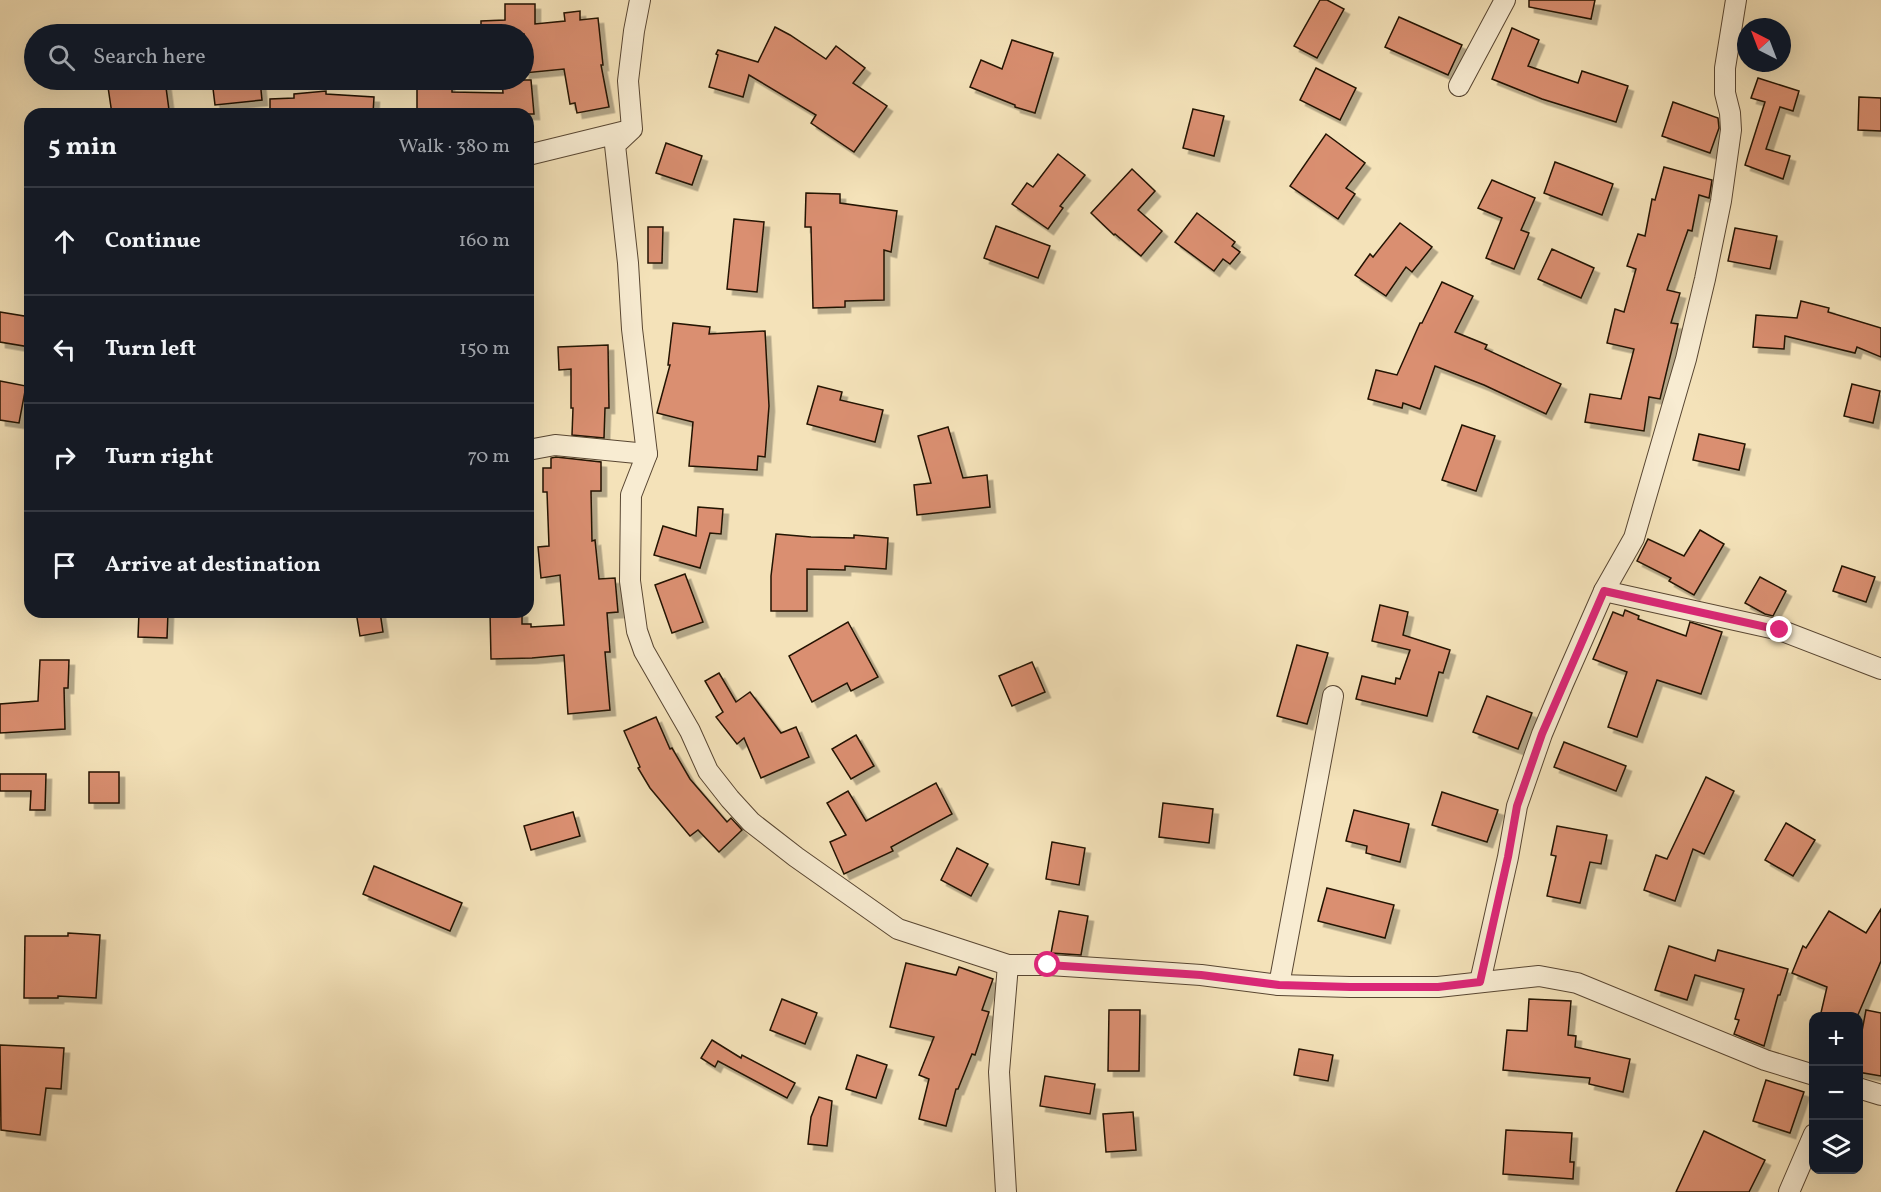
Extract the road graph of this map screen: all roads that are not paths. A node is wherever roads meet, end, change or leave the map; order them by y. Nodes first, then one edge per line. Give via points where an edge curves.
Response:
1 (640, 0) edge
2 (1505, 0) edge
3 (1736, 0) edge
4 (1459, 86) dead end
5 (632, 129) junction
6 (534, 154) edge
7 (534, 449) edge
8 (647, 454) junction
9 (1604, 591) junction
10 (1881, 669) edge
11 (1333, 696) dead end
12 (1008, 965) junction
13 (1480, 982) junction
14 (1279, 985) junction
15 (1809, 1073) edge
16 (1863, 1090) edge
17 (1881, 1095) edge
18 (1809, 1146) edge
19 (1006, 1192) edge
20 (1789, 1192) edge

1 - 5 street via 628,81
2 - 4 street
3 - 9 street via 1725,68 1731,130 1705,279 1634,537
5 - 6 street
5 - 8 street via 615,145
7 - 8 street via 555,445
8 - 12 street via 631,495 630,580 637,631 708,771 751,822 898,929
9 - 10 street via 1780,630
9 - 13 street via 1542,734 1517,806
11 - 14 street
12 - 14 street via 1201,975
12 - 19 street via 999,1072
13 - 14 street via 1438,987
13 - 15 street via 1539,976 1577,983 1765,1060
16 - 17 street
18 - 20 street

